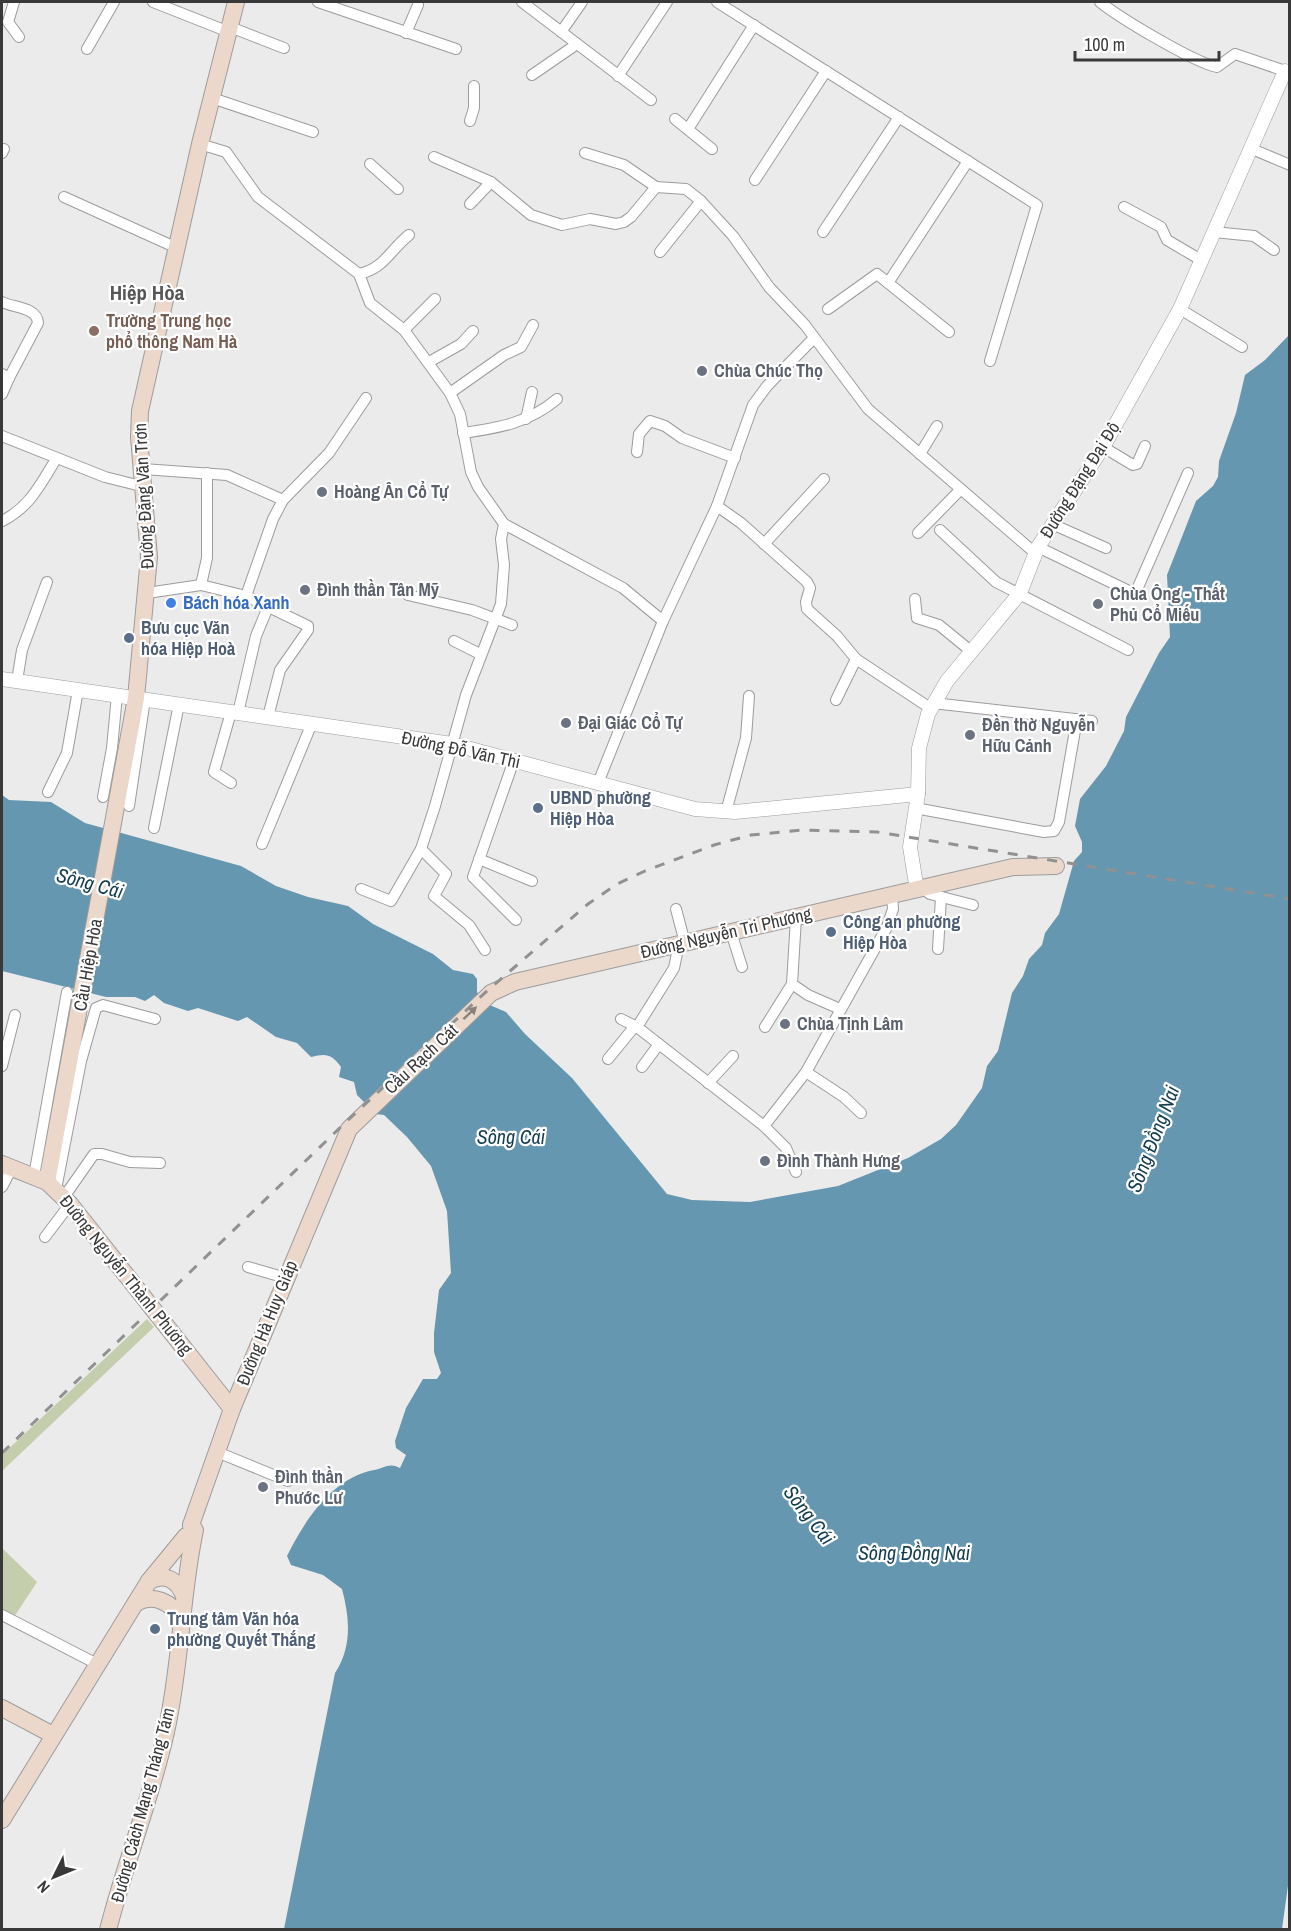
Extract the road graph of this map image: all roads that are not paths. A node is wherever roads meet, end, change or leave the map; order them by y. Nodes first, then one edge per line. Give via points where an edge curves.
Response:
1 (14, 2) edge
2 (114, 2) edge
3 (153, 2) edge
4 (236, 2) edge
5 (318, 2) edge
6 (522, 2) edge
7 (582, 2) edge
8 (667, 2) edge
9 (717, 2) edge
10 (1100, 2) edge
11 (418, 5) dead end
12 (754, 25) junction
13 (230, 30) junction
14 (561, 32) junction
15 (406, 33) junction
16 (19, 37) dead end
17 (577, 44) junction
18 (284, 48) dead end
19 (87, 49) dead end
20 (456, 49) dead end
21 (826, 71) junction
22 (1285, 71) joint
23 (532, 75) dead end
24 (618, 76) junction
25 (474, 86) dead end
26 (212, 98) junction
27 (651, 100) dead end
28 (899, 117) junction
29 (675, 119) dead end
30 (470, 121) dead end
31 (688, 129) junction
32 (313, 132) dead end
33 (200, 144) junction
34 (712, 149) dead end
35 (1252, 149) junction
36 (585, 153) dead end
37 (434, 157) dead end
38 (968, 161) junction
39 (370, 164) dead end
40 (1290, 165) edge
41 (755, 180) dead end
42 (491, 182) junction
43 (656, 187) junction
44 (398, 189) dead end
45 (64, 196) dead end
46 (701, 201) junction
47 (470, 204) dead end
48 (1124, 207) dead end
49 (823, 232) dead end
50 (1215, 232) junction
51 (409, 235) dead end
52 (177, 248) junction
53 (1274, 250) dead end
54 (660, 252) dead end
55 (1201, 260) junction
56 (359, 274) junction
57 (888, 283) junction
58 (435, 299) dead end
59 (2, 303) edge
60 (828, 309) dead end
61 (1180, 309) junction
62 (533, 325) dead end
63 (404, 330) junction
64 (472, 331) dead end
65 (949, 332) dead end
66 (814, 338) junction
67 (1242, 347) dead end
68 (990, 361) dead end
69 (429, 362) junction
70 (5, 376) edge
71 (532, 392) dead end
72 (450, 393) junction
73 (2, 394) edge
74 (366, 398) dead end
75 (557, 399) dead end
76 (526, 419) junction
77 (937, 426) dead end
78 (463, 433) junction
79 (2, 436) edge
80 (1146, 446) dead end
81 (1103, 447) junction
82 (637, 452) dead end
83 (920, 454) junction
84 (735, 458) junction
85 (56, 459) junction
86 (143, 469) junction
87 (207, 473) junction
88 (1188, 473) dead end
89 (824, 479) dead end
90 (145, 487) junction
91 (961, 489) junction
92 (283, 500) junction
93 (717, 506) junction
94 (2, 521) edge
95 (504, 524) junction
96 (1052, 524) junction
97 (940, 530) dead end
98 (918, 533) dead end
99 (764, 544) junction
100 (1106, 548) dead end
101 (1037, 550) junction
102 (47, 582) dead end
103 (201, 585) junction
104 (147, 593) junction
105 (1020, 593) junction
106 (408, 595) dead end
107 (246, 596) junction
108 (915, 599) dead end
109 (268, 607) junction
110 (496, 618) junction
111 (663, 621) junction
112 (512, 625) dead end
113 (454, 641) dead end
114 (1128, 650) dead end
115 (972, 652) junction
116 (480, 654) junction
117 (856, 659) junction
118 (2, 679) edge
119 (17, 681) junction
120 (78, 690) junction
121 (117, 695) junction
122 (749, 696) dead end
123 (141, 699) junction
124 (836, 700) dead end
125 (179, 704) junction
126 (930, 704) junction
127 (235, 712) junction
128 (268, 717) junction
129 (1077, 719) junction
130 (1092, 720) dead end
131 (312, 723) junction
132 (452, 744) junction
133 (127, 747) joint
134 (514, 760) junction
135 (231, 783) dead end
136 (598, 783) junction
137 (48, 792) dead end
138 (103, 797) dead end
139 (916, 801) junction
140 (129, 806) dead end
141 (726, 812) junction
142 (154, 828) dead end
143 (262, 844) dead end
144 (421, 849) junction
145 (479, 859) junction
146 (1055, 868) dead end
147 (532, 881) dead end
148 (920, 889) junction
149 (361, 890) dead end
150 (892, 896) junction
151 (941, 897) junction
152 (973, 905) dead end
153 (676, 909) dead end
154 (796, 918) junction
155 (516, 920) dead end
156 (731, 932) junction
157 (682, 943) junction
158 (938, 949) dead end
159 (485, 950) dead end
160 (742, 967) dead end
161 (792, 984) junction
162 (67, 992) dead end
163 (491, 993) joint
164 (840, 1009) junction
165 (15, 1015) dead end
166 (155, 1019) dead end
167 (621, 1019) dead end
168 (636, 1027) junction
169 (765, 1027) dead end
170 (659, 1044) junction
171 (733, 1056) dead end
172 (608, 1059) dead end
173 (2, 1066) edge
174 (642, 1067) dead end
175 (806, 1072) junction
176 (708, 1083) junction
177 (861, 1113) dead end
178 (352, 1126) joint
179 (764, 1126) junction
180 (160, 1163) dead end
181 (7, 1166) edge
182 (796, 1172) dead end
183 (2, 1186) edge
184 (54, 1189) junction
185 (45, 1237) dead end
186 (248, 1267) dead end
187 (286, 1278) junction
188 (232, 1409) junction
189 (217, 1452) junction
190 (288, 1481) dead end
191 (190, 1532) junction
192 (149, 1581) junction
193 (184, 1596) junction
194 (136, 1602) junction
195 (2, 1615) edge
196 (181, 1618) junction
197 (97, 1664) junction
198 (2, 1708) edge
199 (53, 1735) junction
200 (2, 1820) edge
201 (108, 1929) edge

1 - 16 street via 8,22
2 - 19 street
3 - 13 street
4 - 13 main road, Đường Đặng Văn Trơn
5 - 15 street
6 - 14 street
7 - 14 street
8 - 24 street
9 - 12 street
10 - 22 street via 1210,65 1217,67 1235,54
11 - 15 street
12 - 21 street
12 - 31 street
13 - 18 street
13 - 26 main road, Đường Đặng Văn Trơn
14 - 17 street
15 - 20 street
17 - 23 street
17 - 24 street
21 - 28 street
21 - 41 street
22 - 35 street, Đường Đặng Đại Độ
24 - 27 street
25 - 30 street
26 - 32 street
26 - 33 main road, Đường Đặng Văn Trơn
28 - 38 street
28 - 49 street
29 - 31 street
31 - 34 street
33 - 52 main road, Đường Đặng Văn Trơn
33 - 56 street via 226,152 258,197
35 - 40 street
35 - 50 street, Đường Đặng Đại Độ
36 - 43 street via 624,165
37 - 42 street
38 - 57 street
38 - 68 street via 1037,205
39 - 44 street
42 - 43 street via 531,215 562,225 590,219 624,222
42 - 47 street
43 - 46 street via 686,189
45 - 52 street
46 - 54 street
46 - 66 street
48 - 55 street via 1161,227 1167,240
50 - 53 street via 1254,236
50 - 55 street, Đường Đặng Đại Độ
51 - 56 street via 394,247 382,266
52 - 86 main road, Đường Đặng Văn Trơn via 140,411
55 - 61 street, Đường Đặng Đại Độ
56 - 63 street via 370,303
57 - 60 street via 877,274
57 - 65 street
58 - 63 street
59 - 70 street via 33,312 38,323
61 - 67 street
61 - 81 street, Đường Đặng Đại Độ
62 - 72 street via 521,346
63 - 69 street
64 - 69 street via 460,344
66 - 83 street via 868,409
66 - 84 street via 753,405
69 - 72 street
70 - 73 street
71 - 76 street
72 - 78 street via 460,414
74 - 92 street via 329,453
75 - 76 street
76 - 78 street via 506,427
77 - 83 street
78 - 95 street via 471,472
79 - 85 street
80 - 81 street via 1133,465
81 - 96 street, Đường Đặng Đại Độ
82 - 84 street via 639,434 650,421 656,421 682,438
83 - 91 street
84 - 93 street
85 - 90 street
85 - 94 street via 29,502
86 - 87 street
86 - 90 main road, Đường Đặng Văn Trơn
87 - 92 street via 238,478
87 - 103 street via 207,558
88 - 101 street via 1135,594
89 - 99 street
90 - 104 main road, Đường Đặng Văn Trơn
91 - 98 street
91 - 101 street
92 - 107 street
93 - 99 street
93 - 111 street
95 - 110 street via 503,585
95 - 111 street via 623,588
96 - 100 street
96 - 101 street, Đường Đặng Đại Độ
97 - 105 street via 996,582
99 - 117 street via 809,584 805,606
101 - 105 street, Đường Đặng Đại Độ
102 - 119 street via 21,650
103 - 104 street
103 - 107 street
104 - 123 main road, Đường Đặng Văn Trơn
105 - 114 street
105 - 115 street, Đường Đặng Đại Độ
106 - 110 street
107 - 109 street
108 - 115 street via 917,618 939,625
109 - 127 street
109 - 128 street via 305,623 308,630 280,670
110 - 112 street
110 - 116 street
111 - 136 street
113 - 116 street
115 - 126 street, Đường Đặng Đại Độ
116 - 132 street
117 - 124 street
117 - 126 street
118 - 119 street, Đường Đỗ Văn Thi
119 - 120 street, Đường Đỗ Văn Thi
120 - 121 street, Đường Đỗ Văn Thi
120 - 137 street via 67,753
121 - 123 street, Đường Đỗ Văn Thi
121 - 138 street
122 - 141 street via 746,738
123 - 125 street, Đường Đỗ Văn Thi
123 - 133 main road, Đường Đặng Văn Trơn
123 - 140 street
125 - 127 street, Đường Đỗ Văn Thi
125 - 142 street
126 - 129 street
126 - 139 street, Đường Đặng Đại Độ via 919,747
127 - 128 street, Đường Đỗ Văn Thi
127 - 135 street via 214,772
128 - 131 street, Đường Đỗ Văn Thi
129 - 130 street
129 - 139 street via 1059,822 1054,831 1044,832
131 - 132 street, Đường Đỗ Văn Thi
131 - 143 street
132 - 134 street, Đường Đỗ Văn Thi
132 - 144 street
133 - 184 main road, Cầu Hiệp Hòa via 52,1157
134 - 136 street, Đường Đỗ Văn Thi
134 - 145 street
136 - 141 street, Đường Đỗ Văn Thi via 695,809
139 - 141 street, Đường Đỗ Văn Thi
139 - 148 street, Đường Đặng Đại Độ via 910,847
144 - 149 street via 391,901
144 - 159 street via 446,874 434,896 469,925
145 - 147 street
145 - 155 street via 473,879
146 - 148 main road, Đường Nguyễn Tri Phương via 1030,865
148 - 150 main road, Đường Nguyễn Tri Phương
148 - 151 street
150 - 154 main road, Đường Nguyễn Tri Phương
150 - 164 street via 893,909 887,927
151 - 152 street
151 - 158 street
153 - 157 street
154 - 156 main road, Đường Nguyễn Tri Phương
154 - 161 street
156 - 157 main road, Đường Nguyễn Tri Phương
156 - 160 street
157 - 163 main road, Đường Nguyễn Tri Phương via 515,981
157 - 168 street via 674,968
161 - 164 street
161 - 169 street
162 - 184 street
178 -> 163 main road, Cầu Rạch Cát
164 - 175 street
165 - 173 street
166 - 184 street via 104,1005 96,1008
167 - 168 street
168 - 170 street
168 - 172 street
170 - 174 street
170 - 176 street
171 - 176 street
175 - 177 street
175 - 179 street
176 - 179 street
178 - 187 main road, Đường Hà Huy Giáp
179 - 182 street via 786,1148
180 - 184 street via 130,1162 94,1154
181 - 183 street
181 - 184 main road
184 - 185 street
184 - 188 main road, Đường Nguyễn Thành Phương
186 - 187 street
187 - 188 main road, Đường Hà Huy Giáp
188 - 189 main road, Đường Hà Huy Giáp
189 - 190 street
189 - 191 main road, Đường Hà Huy Giáp
191 - 192 main road, Đường Hà Huy Giáp
191 - 193 main road, Đường Cách Mạng Tháng Tám
192 - 193 main road via 165,1577 173,1580
192 - 194 main road, Đường Hà Huy Giáp
193 - 196 main road, Đường Cách Mạng Tháng Tám
194 - 196 main road via 146,1598 160,1600
194 - 197 main road, Đường Hà Huy Giáp
195 - 197 street
196 - 201 main road, Đường Cách Mạng Tháng Tám via 166,1732
197 - 199 main road, Đường Hà Huy Giáp
198 - 199 main road
199 - 200 main road, Đường Hà Huy Giáp

